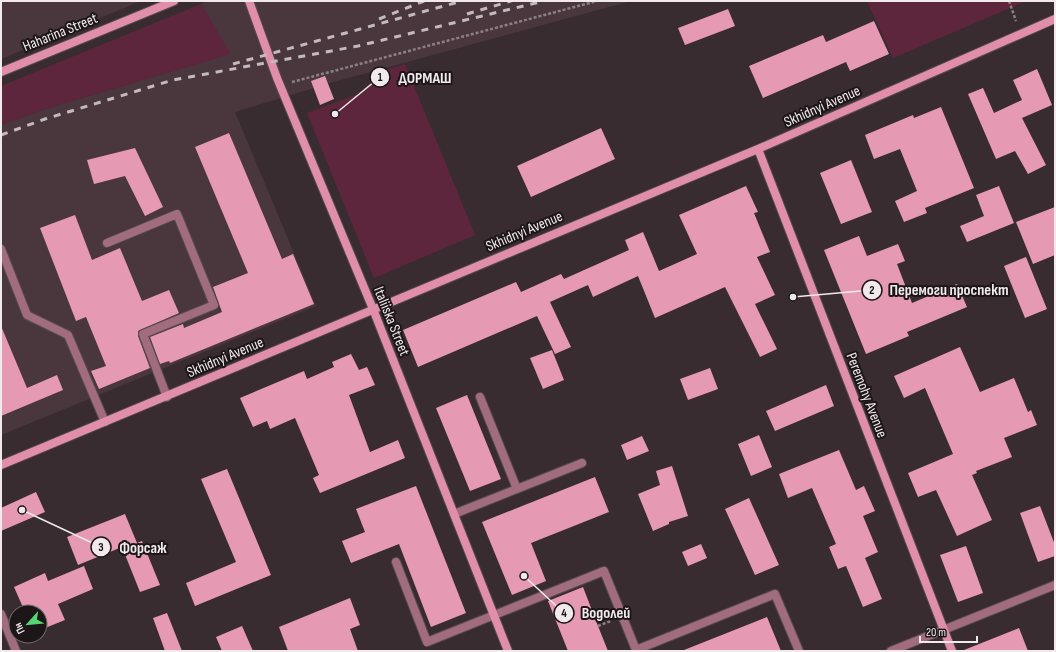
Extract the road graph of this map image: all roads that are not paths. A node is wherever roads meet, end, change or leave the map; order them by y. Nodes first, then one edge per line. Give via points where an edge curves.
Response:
1 (249, 1) edge
2 (169, 2) edge
3 (1055, 19) edge
4 (1, 72) edge
5 (758, 149) junction
6 (107, 243) dead end
7 (1, 250) edge
8 (373, 309) junction
9 (167, 397) junction
10 (480, 397) dead end
11 (105, 422) junction
12 (582, 463) dead end
13 (1, 465) edge
14 (517, 489) junction
15 (454, 514) junction
16 (396, 562) dead end
17 (1055, 585) edge
18 (1, 614) edge
19 (494, 615) junction
20 (944, 630) junction
21 (16, 651) edge
22 (508, 651) edge
23 (799, 651) edge
24 (890, 651) edge
25 (952, 651) edge

1 - 8 main road, Italiiska Street via 280,85
2 - 4 main road, Haharina Street
3 - 5 main road, Skhidnyi Avenue
5 - 8 main road, Skhidnyi Avenue
5 - 20 main road, Peremohy Avenue
6 - 9 street via 177,214 214,305 143,334
7 - 11 street via 27,315 68,335
8 - 9 main road, Skhidnyi Avenue
8 - 15 main road, Italiiska Street
9 - 11 main road, Skhidnyi Avenue
10 - 14 street
11 - 13 main road, Skhidnyi Avenue
12 - 14 street
14 - 15 street
15 - 19 main road, Italiiska Street
16 - 19 street via 427,642
17 - 20 street
18 - 21 street
19 - 22 main road, Italiiska Street
19 - 23 street via 604,571 636,650 775,594
20 - 24 street
20 - 25 main road, Peremohy Avenue

